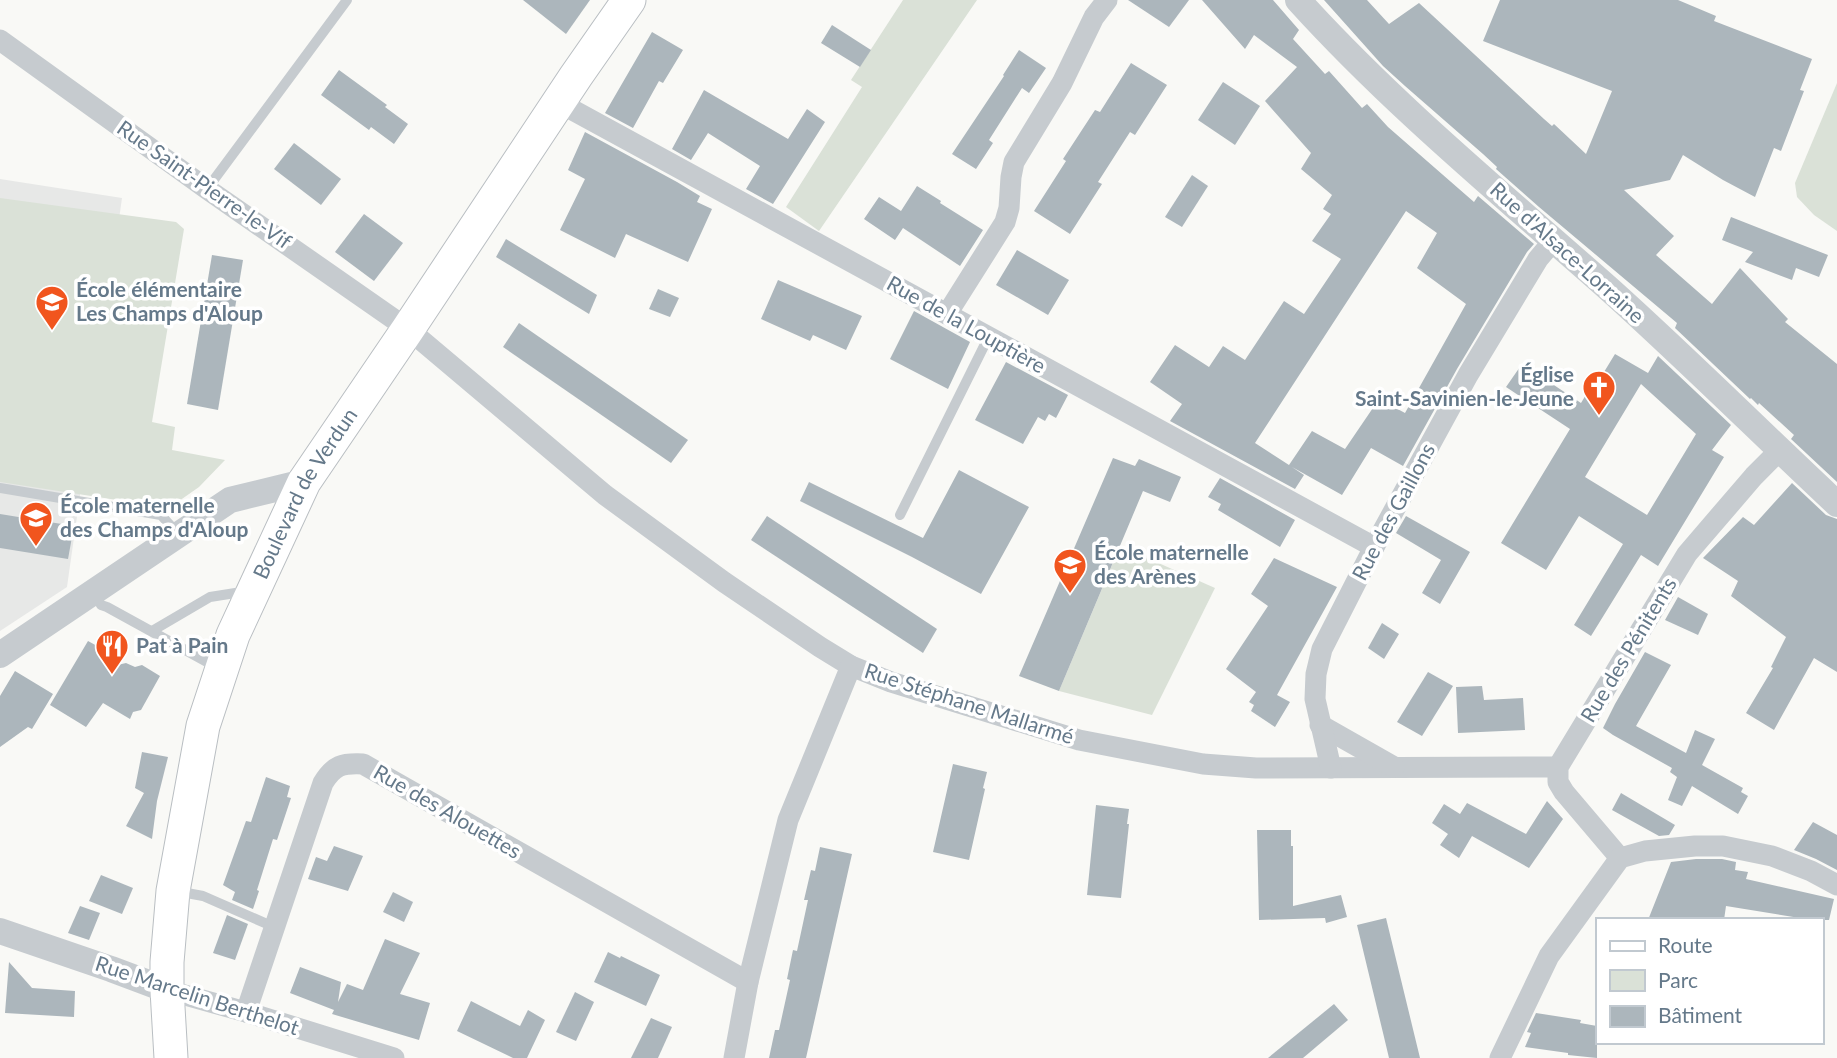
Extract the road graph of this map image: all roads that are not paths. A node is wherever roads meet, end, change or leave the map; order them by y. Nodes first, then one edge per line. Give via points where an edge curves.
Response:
1 (347, 0) edge
2 (629, 0) edge
3 (1107, 0) edge
4 (1298, 0) edge
5 (0, 40) edge
6 (558, 102) junction
7 (207, 189) junction
8 (1554, 240) junction
9 (947, 314) junction
10 (408, 329) junction
11 (989, 337) junction
12 (1779, 451) junction
13 (304, 482) junction
14 (0, 488) edge
15 (1837, 504) edge
16 (900, 515) dead end
17 (179, 535) junction
18 (1374, 547) junction
19 (254, 590) junction
20 (94, 592) junction
21 (152, 631) junction
22 (0, 655) edge
23 (851, 666) junction
24 (222, 670) junction
25 (1320, 725) junction
26 (1558, 767) junction
27 (1331, 768) junction
28 (1396, 768) junction
29 (1620, 858) junction
30 (1837, 885) edge
31 (173, 891) junction
32 (274, 928) junction
33 (0, 931) edge
34 (748, 982) junction
35 (167, 990) junction
36 (246, 1012) junction
37 (172, 1058) edge
38 (394, 1058) edge
39 (734, 1058) edge
40 (1500, 1058) edge

1 - 7 lane
2 - 6 main road, Boulevard de Verdun
3 - 9 street via 1014,162 1005,222
4 - 8 street, Rue d'Alsace-Lorraine via 1436,138
5 - 7 street, Rue Saint-Pierre-le-Vif
6 - 9 street, Rue de la Louptière
6 - 10 main road, Boulevard de Verdun
7 - 10 street, Rue Saint-Pierre-le-Vif
8 - 12 street, Rue d'Alsace-Lorraine via 1588,281
8 - 18 street, Rue des Gaillons via 1468,375
9 - 11 street, Rue de la Louptière
10 - 13 main road, Boulevard de Verdun
10 - 23 street, Rue Stéphane Mallarmé via 605,495 735,590
11 - 16 lane
11 - 18 street, Rue de la Louptière
12 - 15 street, Rue d'Alsace-Lorraine
12 - 26 street, Rue des Pénitents via 1687,554
13 - 17 street via 230,500
13 - 19 main road, Boulevard de Verdun
14 - 17 lane via 161,515
17 - 20 street
18 - 25 street, Rue des Gaillons via 1322,649 1315,699
19 - 21 lane via 210,597
19 - 24 main road, Boulevard de Verdun
20 - 21 lane via 101,605
20 - 22 street
21 - 24 lane
23 - 27 street, Rue Stéphane Mallarmé via 1079,740 1203,764
23 - 34 street via 788,820
24 - 31 main road, Boulevard de Verdun via 203,726
25 - 27 street, Rue des Gaillons
25 - 28 street
26 - 28 street, Rue Stéphane Mallarmé
26 - 29 street via 1558,782 1564,792
27 - 28 street, Rue Stéphane Mallarmé
29 - 30 street via 1645,850 1723,846 1772,856
29 - 40 street via 1549,956
31 - 32 lane via 203,896
31 - 35 main road, Boulevard de Verdun
32 - 34 street, Rue des Alouettes via 323,783 337,767 363,764
32 - 36 street, Rue des Alouettes
33 - 35 street, Rue Marcelin Berthelot
34 - 39 street
35 - 36 street, Rue Marcelin Berthelot
35 - 37 main road, Boulevard de Verdun
36 - 38 street, Rue Marcelin Berthelot

